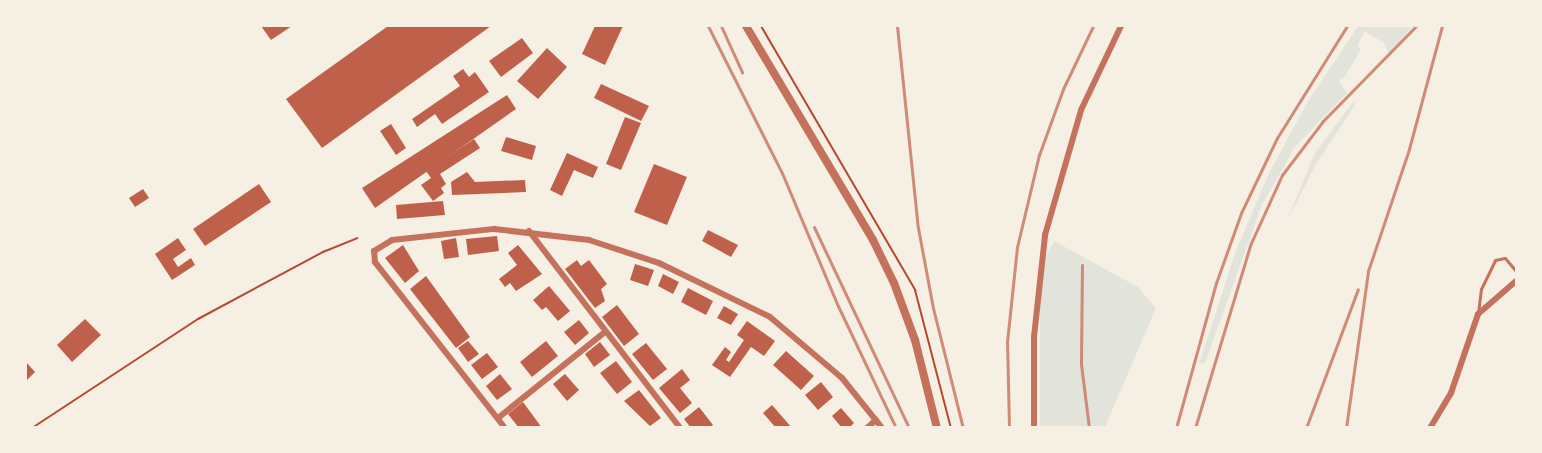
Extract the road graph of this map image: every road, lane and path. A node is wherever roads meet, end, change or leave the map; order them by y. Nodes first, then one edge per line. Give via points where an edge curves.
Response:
1 (746, 26) edge
2 (1121, 26) edge
3 (529, 231) junction
4 (357, 238) dead end
5 (1516, 271) edge
6 (1516, 281) edge
7 (1478, 314) junction
8 (605, 332) junction
9 (498, 418) junction
10 (876, 420) junction
11 (32, 428) edge
12 (505, 428) edge
13 (680, 428) edge
14 (867, 428) edge
15 (882, 428) edge
16 (937, 428) edge
17 (1034, 428) edge
18 (1430, 428) edge

1 - 16 street via 873,240 894,284 915,340
2 - 17 street via 1081,110 1045,235 1034,338
3 - 8 street
3 - 9 street via 464,229 392,240 374,251 375,262
3 - 10 street via 589,240 659,263 750,304 819,356
4 - 11 path via 198,319
5 - 7 lane via 1505,258 1495,260 1481,289
6 - 7 street
7 - 18 street via 1451,393
8 - 9 street
8 - 13 street
9 - 12 street
10 - 14 street
10 - 15 street

